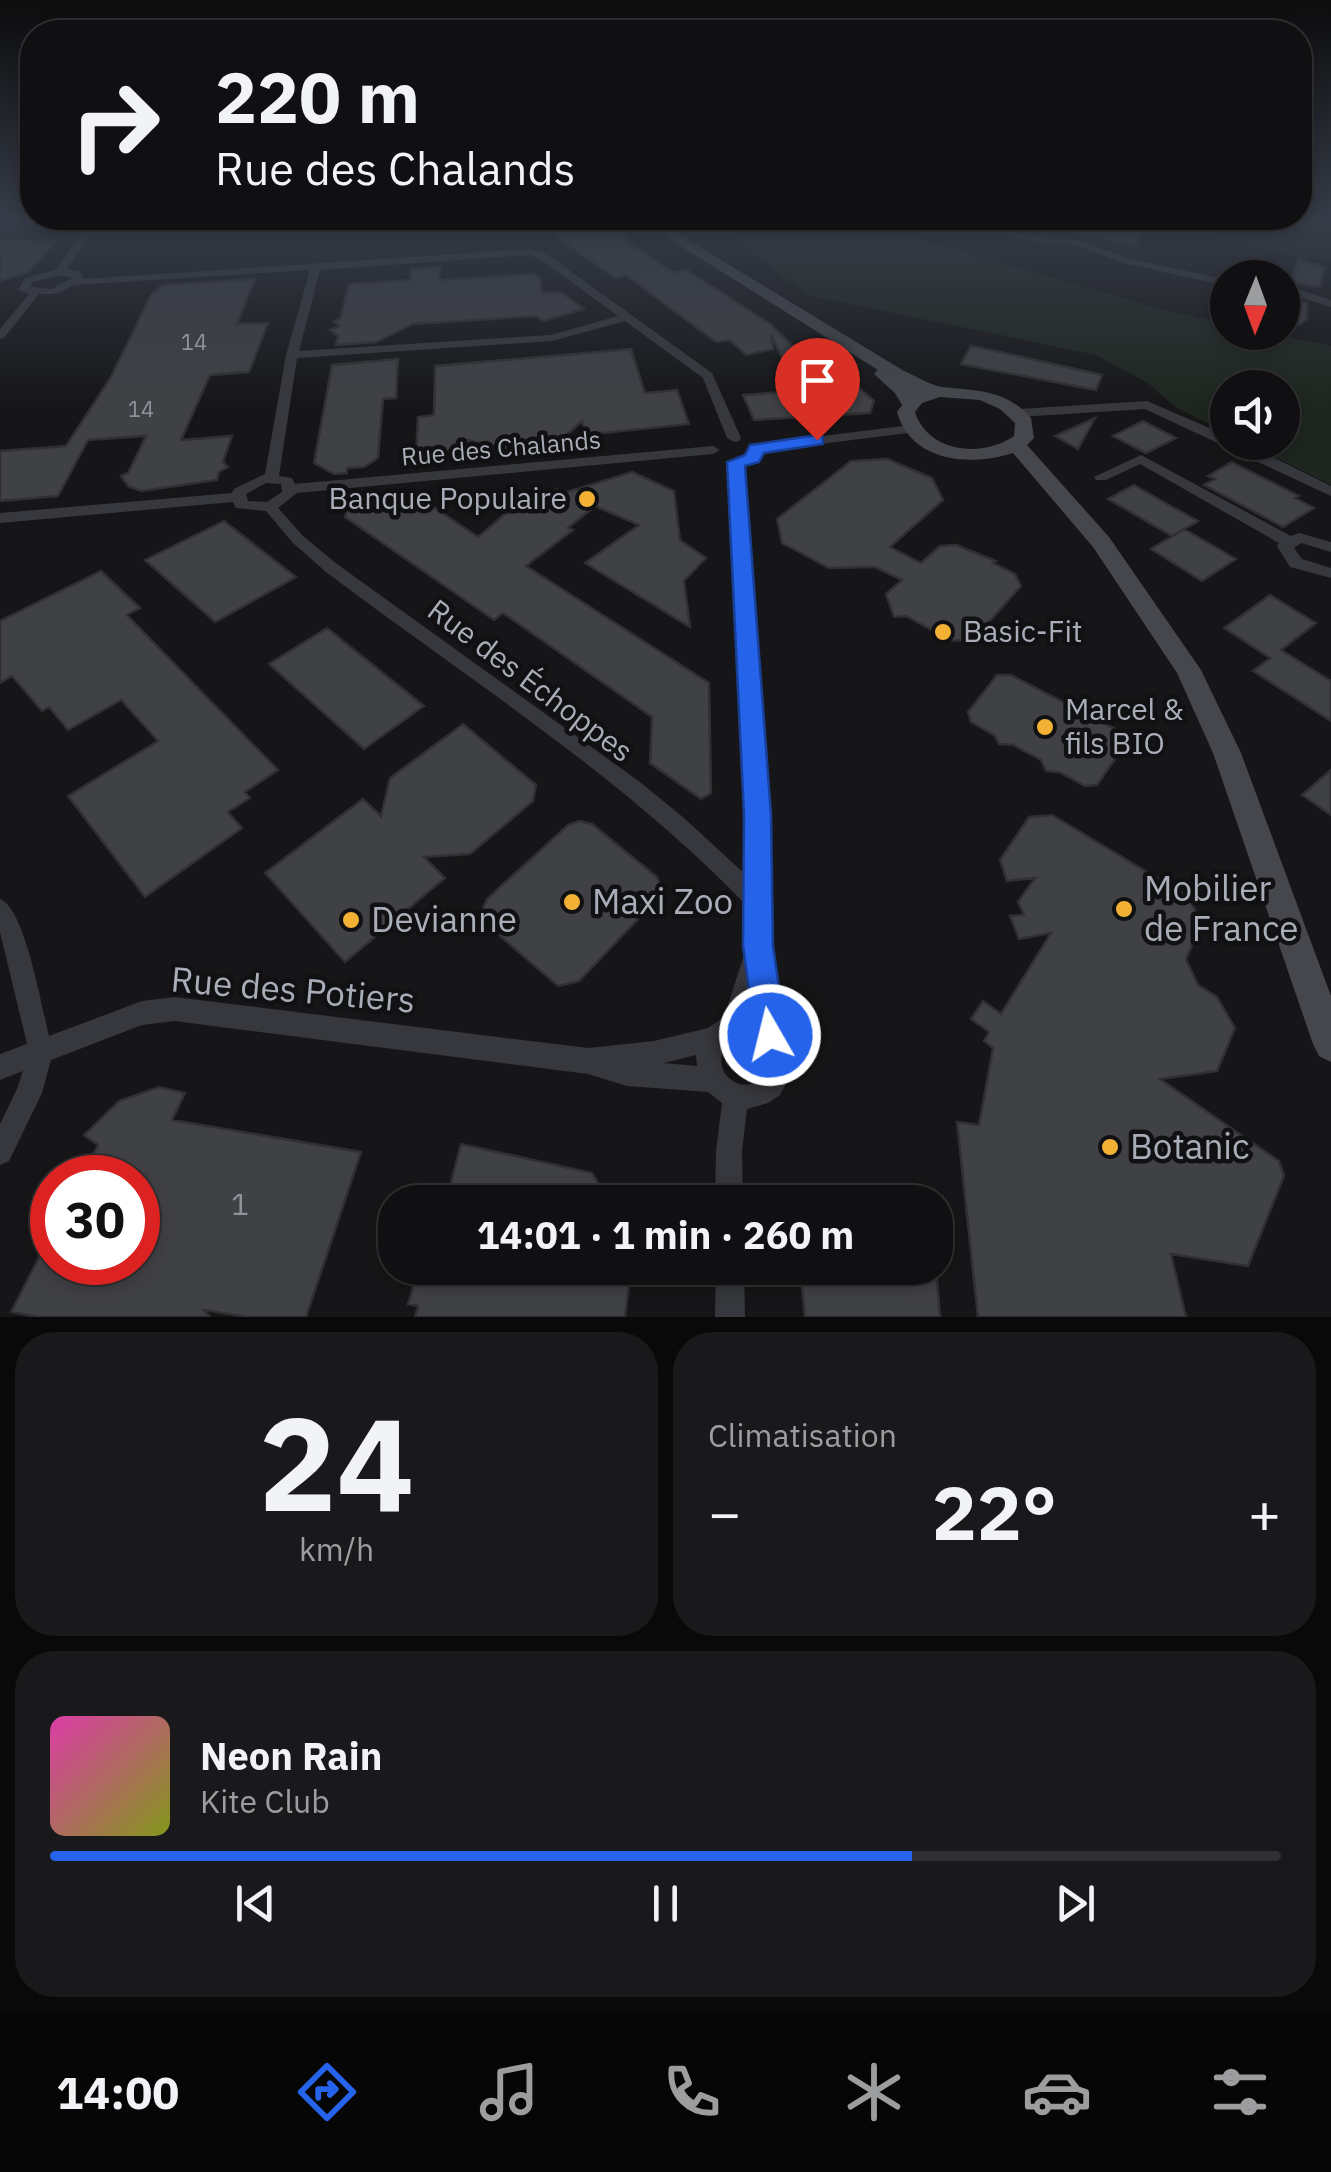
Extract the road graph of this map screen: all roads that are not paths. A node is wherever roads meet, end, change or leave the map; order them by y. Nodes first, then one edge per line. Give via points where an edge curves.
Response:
1 (27, 282) edge
2 (84, 282) edge
3 (312, 282) edge
4 (578, 282) edge
5 (735, 282) edge
6 (748, 282) edge
7 (76, 283) joint
8 (34, 294) junction
9 (1300, 294) edge
10 (1331, 304) edge
11 (623, 318) junction
12 (0, 336) edge
13 (292, 355) junction
14 (938, 392) junction
15 (910, 404) junction
16 (1018, 414) junction
17 (911, 429) junction
18 (1210, 433) edge
19 (734, 438) junction
20 (1018, 445) junction
21 (756, 448) junction
22 (713, 450) junction
23 (976, 454) junction
24 (1266, 460) edge
25 (736, 462) junction
26 (1102, 476) dead end
27 (272, 478) junction
28 (292, 489) junction
29 (1331, 492) edge
30 (1058, 496) junction
31 (237, 497) junction
32 (270, 507) junction
33 (0, 518) edge
34 (1288, 542) junction
35 (1326, 542) edge
36 (1331, 574) edge
37 (757, 901) junction
38 (0, 909) edge
39 (758, 946) junction
40 (724, 1031) junction
41 (770, 1035) junction
42 (1331, 1044) edge
43 (41, 1051) junction
44 (588, 1061) junction
45 (0, 1067) edge
46 (726, 1087) junction
47 (0, 1152) edge
48 (729, 1185) edge
49 (730, 1285) edge
50 (730, 1317) edge

1 - 8 street via 24,290
2 - 7 street
3 - 13 street
4 - 11 street
5 - 15 street via 893,381
6 - 14 street
7 - 8 street
8 - 12 street
9 - 10 street
11 - 13 street via 552,338
11 - 19 street via 708,376
13 - 27 street
14 - 15 street
14 - 16 street via 991,397
15 - 17 street
16 - 18 street via 1147,405
16 - 20 street via 1026,430
17 - 21 street
17 - 23 street via 938,446
19 - 21 street
19 - 22 street
20 - 23 street
20 - 30 street
21 - 25 street via 752,458
22 - 25 street
22 - 28 street, Rue des Chalands
23 - 30 street
24 - 29 street
25 - 37 street via 758,815
26 - 34 street via 1141,459
27 - 28 street via 287,480
27 - 31 street via 249,484
28 - 32 street
30 - 42 street via 1101,542 1188,670 1227,753
31 - 32 street via 246,507
31 - 33 street
32 - 37 street, Rue des Échoppes via 364,591 696,840
34 - 35 street
34 - 36 street via 1285,551 1296,563
37 - 39 street
38 - 43 street
39 - 40 street
39 - 41 street
40 - 41 street via 754,1024
40 - 44 street, Rue des Potiers via 654,1053
40 - 46 street via 709,1059
41 - 46 street via 781,1063 775,1083 758,1096
43 - 44 street, Rue des Potiers via 142,1013 174,1009
43 - 45 street, Rue des Potiers
43 - 47 street
44 - 46 street, Rue des Potiers
46 - 48 street
49 - 50 street

